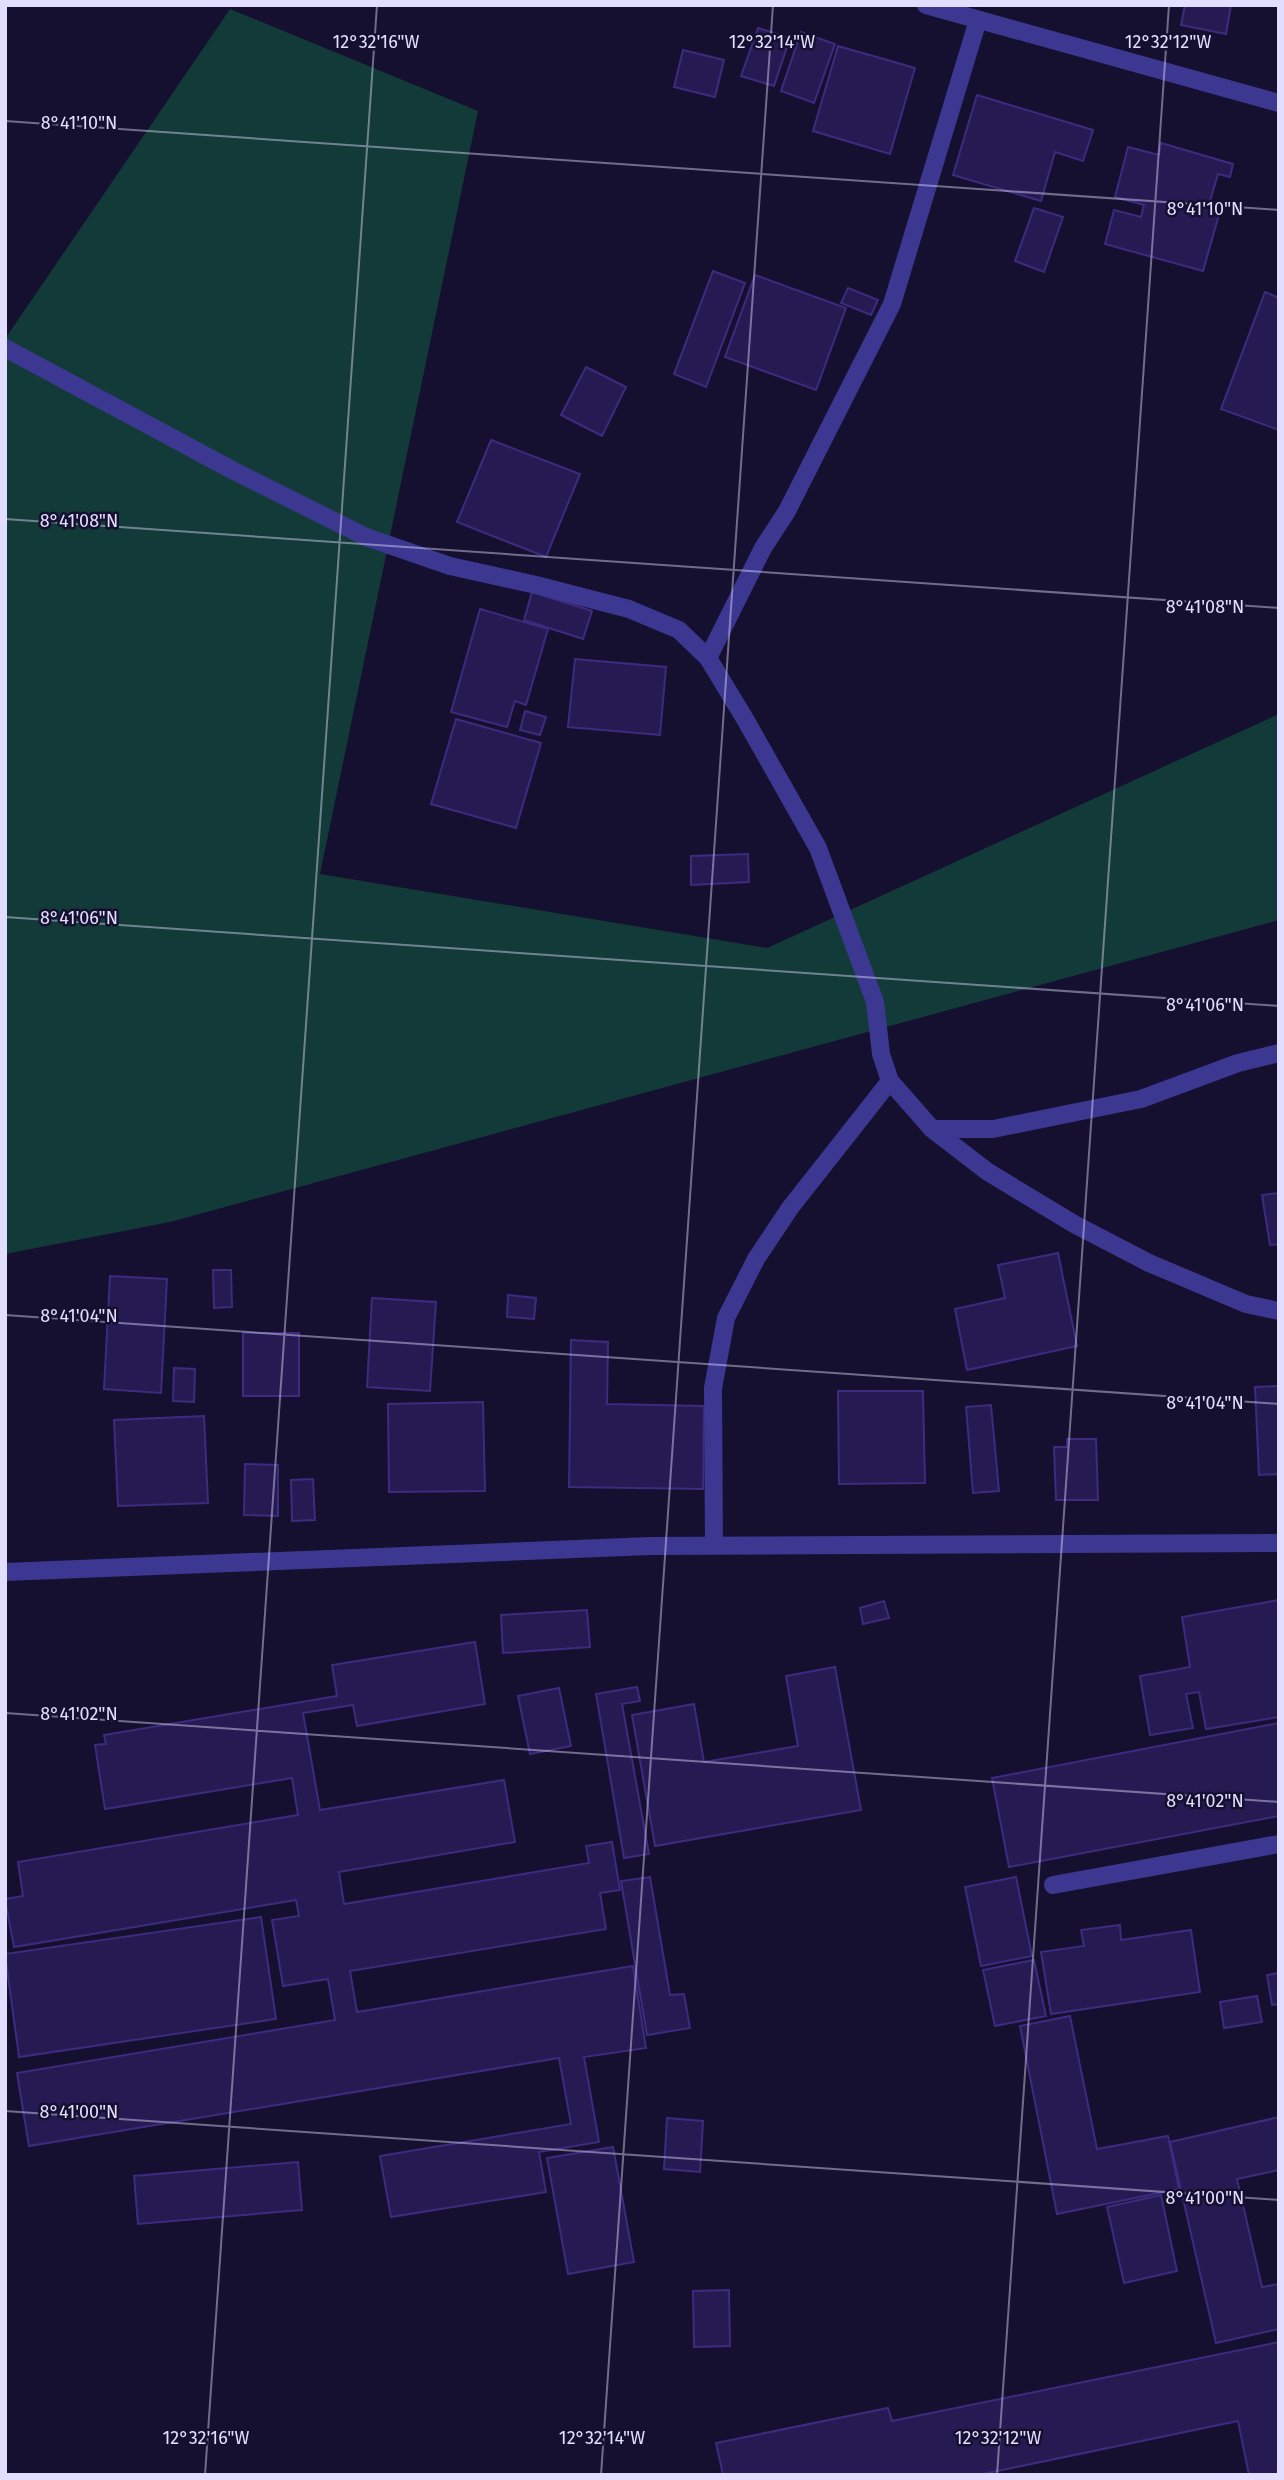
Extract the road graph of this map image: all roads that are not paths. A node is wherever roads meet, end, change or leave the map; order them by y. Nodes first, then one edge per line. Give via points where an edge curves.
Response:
1 (926, 5) edge
2 (978, 20) junction
3 (1279, 103) edge
4 (5, 348) edge
5 (708, 658) junction
6 (1279, 1053) edge
7 (890, 1081) junction
8 (932, 1129) junction
9 (1279, 1311) edge
10 (1279, 1543) edge
11 (714, 1545) junction
12 (5, 1573) edge
13 (1279, 1844) edge
14 (1053, 1885) dead end

1 - 2 street
2 - 3 street
2 - 5 street via 892,304
4 - 5 street via 366,537 450,566 629,609 679,630
5 - 7 street via 818,848 875,1002 881,1054
6 - 8 street via 1141,1099 993,1129
7 - 8 street
7 - 11 street via 790,1208 756,1259 726,1318 713,1388
8 - 9 street via 988,1172 1074,1224 1246,1304
10 - 11 street
11 - 12 street
13 - 14 street

